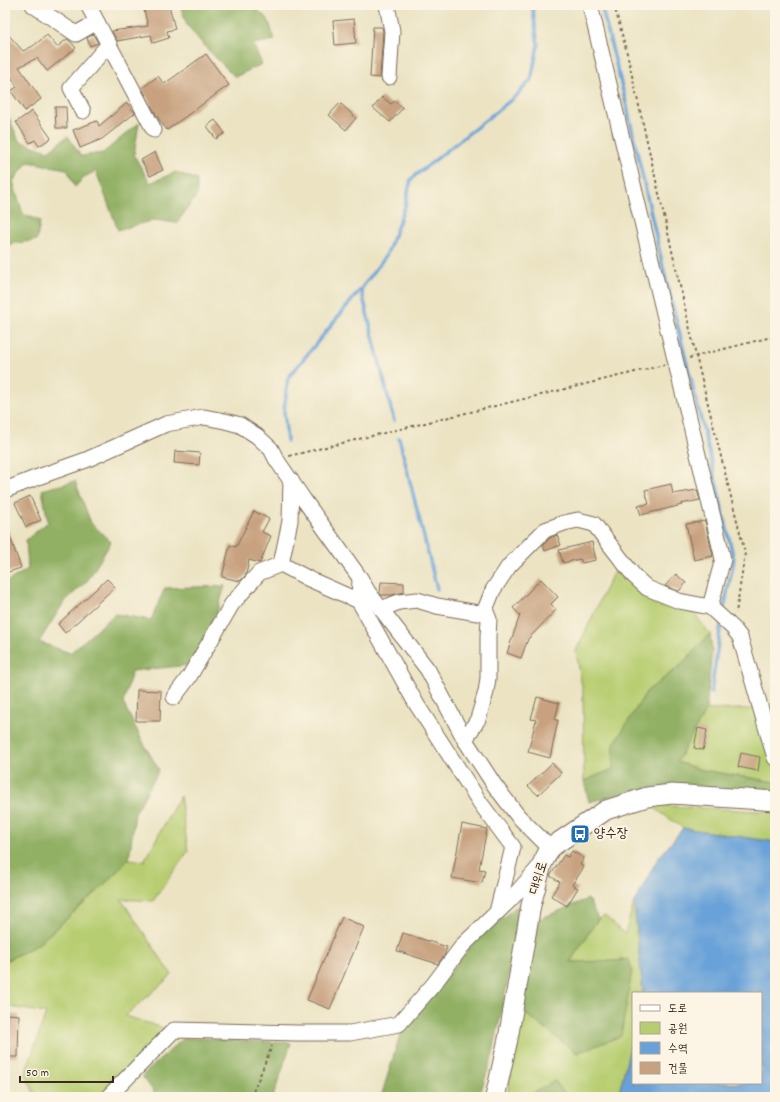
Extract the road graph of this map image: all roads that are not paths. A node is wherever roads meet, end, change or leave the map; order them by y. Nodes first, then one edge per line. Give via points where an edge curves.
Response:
1 (33, 5) edge
2 (88, 5) edge
3 (388, 5) edge
4 (590, 5) edge
5 (97, 22) junction
6 (109, 44) junction
7 (389, 77) dead end
8 (83, 111) dead end
9 (154, 130) dead end
10 (290, 480) junction
11 (5, 490) edge
12 (281, 564) junction
13 (360, 578) junction
14 (359, 601) junction
15 (381, 609) junction
16 (484, 610) junction
17 (722, 618) junction
18 (174, 697) dead end
19 (465, 740) junction
20 (775, 758) edge
21 (775, 801) edge
22 (546, 856) junction
23 (497, 912) junction
24 (108, 1097) edge
25 (495, 1097) edge

1 - 5 street via 76,34
2 - 5 street
3 - 7 street via 392,31
4 - 17 street via 723,559
5 - 6 street
6 - 8 street via 71,88
6 - 9 street
10 - 11 street via 271,449 257,436 240,426 204,417 166,424 86,460
10 - 12 street via 290,521
10 - 13 street
12 - 14 street
12 - 18 street via 259,574 232,604 189,677
13 - 14 street
13 - 15 street
14 - 23 street via 417,705 481,804 513,847
15 - 16 street via 398,602 417,600 478,613
15 - 19 street via 428,670
16 - 17 street via 493,590 509,566 544,530 564,522 578,520 594,524 634,576 648,588
16 - 19 street via 489,619 486,692 478,719
17 - 20 street via 740,636 744,646
19 - 22 street
21 - 22 main road, 대위로 via 672,794 647,797 606,810
22 - 23 street
22 - 25 main road, 대위로 via 531,905 508,1039
23 - 24 street via 463,944 433,985 399,1024 350,1033 174,1030

